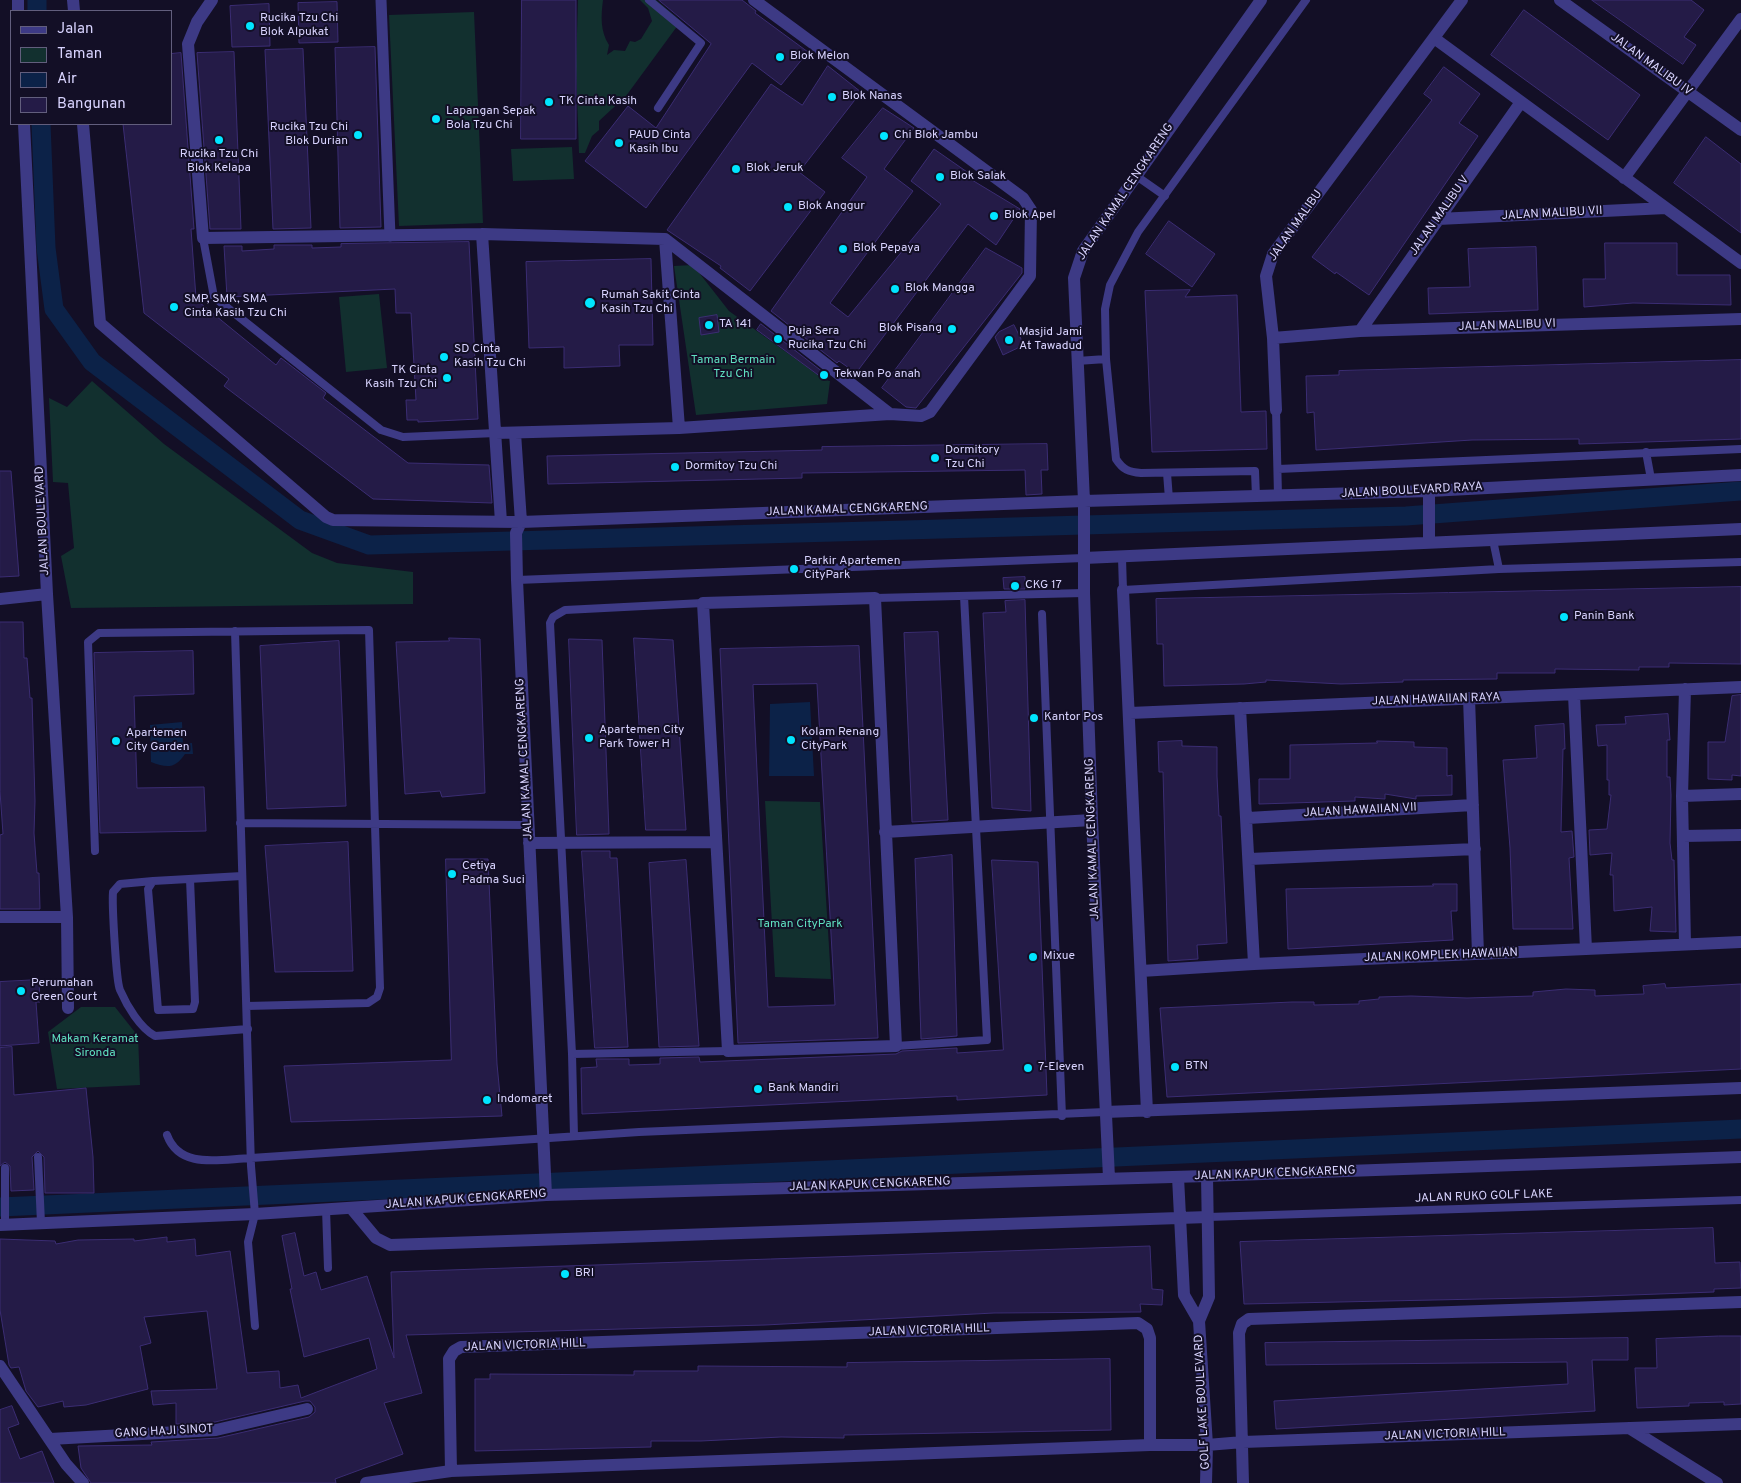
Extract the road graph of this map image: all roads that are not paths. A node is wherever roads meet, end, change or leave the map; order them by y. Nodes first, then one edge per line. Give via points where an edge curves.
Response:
1 (212, 0) edge
2 (381, 0) edge
3 (649, 0) edge
4 (754, 0) edge
5 (1262, 0) edge
6 (1306, 0) edge
7 (1462, 0) edge
8 (1560, 0) edge
9 (1741, 19) edge
10 (1434, 38) junction
11 (1687, 92) junction
12 (1521, 102) junction
13 (658, 108) dead end
14 (24, 125) edge
15 (83, 125) edge
16 (1741, 130) edge
17 (1135, 175) junction
18 (1624, 178) junction
19 (1165, 196) junction
20 (1666, 208) junction
21 (1438, 219) junction
22 (482, 234) junction
23 (390, 236) junction
24 (203, 238) junction
25 (665, 239) junction
26 (1741, 263) edge
27 (1741, 319) edge
28 (1360, 331) junction
29 (1273, 338) junction
30 (1106, 359) junction
31 (1076, 361) junction
32 (1276, 410) joint
33 (890, 414) junction
34 (679, 428) junction
35 (515, 433) junction
36 (496, 434) junction
37 (1741, 449) edge
38 (1646, 452) junction
39 (1278, 469) junction
40 (1168, 473) junction
41 (1741, 475) edge
42 (1651, 479) junction
43 (1429, 495) junction
44 (1278, 496) junction
45 (1256, 497) junction
46 (1169, 499) junction
47 (1084, 501) junction
48 (501, 522) junction
49 (1741, 529) edge
50 (518, 531) junction
51 (1429, 539) junction
52 (1493, 540) junction
53 (1084, 552) junction
54 (1122, 558) junction
55 (1741, 562) edge
56 (1499, 569) junction
57 (517, 580) junction
58 (1123, 590) junction
59 (1084, 593) junction
60 (47, 594) junction
61 (964, 596) junction
62 (875, 598) junction
63 (0, 599) edge
64 (703, 603) junction
65 (1042, 614) dead end
66 (235, 631) junction
67 (1741, 687) edge
68 (1685, 689) junction
69 (1574, 695) junction
70 (1469, 698) junction
71 (1240, 708) junction
72 (1130, 713) junction
73 (1741, 794) edge
74 (1682, 796) junction
75 (1473, 804) junction
76 (1248, 818) junction
77 (1092, 820) junction
78 (240, 823) junction
79 (376, 823) junction
80 (1050, 823) junction
81 (528, 824) junction
82 (978, 828) junction
83 (885, 832) junction
84 (1741, 834) edge
85 (1683, 836) junction
86 (529, 842) junction
87 (716, 842) junction
88 (562, 843) junction
89 (1475, 848) junction
90 (95, 851) dead end
91 (1250, 859) junction
92 (242, 876) junction
93 (190, 879) junction
94 (153, 881) junction
95 (0, 917) edge
96 (67, 917) junction
97 (1741, 942) edge
98 (1685, 944) junction
99 (1586, 949) junction
100 (1478, 954) junction
101 (1254, 964) junction
102 (1141, 971) junction
103 (247, 1006) junction
104 (68, 1008) dead end
105 (248, 1029) junction
106 (896, 1046) junction
107 (728, 1051) junction
108 (572, 1054) junction
109 (1741, 1088) edge
110 (1106, 1112) junction
111 (1146, 1112) junction
112 (1062, 1116) junction
113 (167, 1135) dead end
114 (574, 1136) junction
115 (545, 1139) junction
116 (38, 1157) dead end
117 (251, 1158) junction
118 (1741, 1158) edge
119 (5, 1168) dead end
120 (1109, 1174) junction
121 (1207, 1176) junction
122 (1178, 1177) junction
123 (546, 1192) junction
124 (1741, 1200) edge
125 (351, 1208) junction
126 (326, 1209) junction
127 (254, 1211) junction
128 (1208, 1217) junction
129 (1178, 1219) junction
130 (41, 1221) junction
131 (4, 1222) edge
132 (328, 1268) dead end
133 (1741, 1302) edge
134 (1199, 1321) junction
135 (255, 1326) dead end
136 (0, 1366) edge
137 (307, 1409) dead end
138 (1741, 1424) edge
139 (1629, 1428) junction
140 (50, 1439) junction
141 (1243, 1442) junction
142 (1150, 1445) junction
143 (1207, 1445) junction
144 (451, 1471) junction
145 (83, 1483) edge
146 (366, 1483) edge
147 (1206, 1483) edge
148 (1244, 1483) edge
149 (1717, 1483) edge

1 - 24 street via 197,22 188,44
2 - 23 street
3 - 13 lane via 701,43
4 - 33 street via 1022,198 1031,210 1030,276 930,412 921,416
5 - 17 street, JALAN KAMAL CENGKARENG
6 - 19 lane
7 - 10 street, JALAN MALIBU
8 - 11 street, JALAN MALIBU IV
9 - 11 street
10 - 12 street
10 - 29 street, JALAN MALIBU via 1273,254 1266,276
11 - 16 street, JALAN MALIBU IV
11 - 18 street
12 - 18 street
12 - 21 street, JALAN MALIBU V
14 - 60 street, JALAN BOULEVARD
15 - 48 street, JALAN KAMAL CENGKARENG via 99,320 103,326 326,517 334,520
17 - 19 lane
17 - 31 street, JALAN KAMAL CENGKARENG via 1083,251 1077,265 1074,278
18 - 20 street
19 - 30 lane via 1138,232 1110,285 1105,308
20 - 21 street, JALAN MALIBU VII
20 - 26 street
21 - 28 street, JALAN MALIBU V
22 - 23 street
22 - 25 street
22 - 36 street
23 - 24 street
24 - 36 lane via 214,297 381,430 403,437
25 - 33 street
25 - 34 street
27 - 28 street, JALAN MALIBU VI
28 - 29 street, JALAN MALIBU VI
29 - 32 street, JALAN MALIBU
30 - 31 lane
30 - 40 lane via 1116,459 1131,472
31 - 47 street, JALAN KAMAL CENGKARENG
32 - 39 lane, JALAN MALIBU
33 - 34 street
34 - 35 street
35 - 36 street
35 - 50 street
36 - 48 street
37 - 38 lane
38 - 39 lane
38 - 42 lane
39 - 44 lane, JALAN MALIBU
40 - 45 lane via 1255,471
40 - 46 lane
41 - 42 street, JALAN BOULEVARD RAYA
42 - 43 street, JALAN BOULEVARD RAYA
43 - 44 street, JALAN BOULEVARD RAYA
43 - 51 street
44 - 45 street, JALAN BOULEVARD RAYA
45 - 46 street, JALAN BOULEVARD RAYA
46 - 47 street, JALAN BOULEVARD RAYA
47 - 50 street, JALAN KAMAL CENGKARENG
47 - 53 street, JALAN KAMAL CENGKARENG
48 - 50 street, JALAN KAMAL CENGKARENG
49 - 52 street
50 - 57 street, JALAN KAMAL CENGKARENG
51 - 52 street
51 - 54 street
52 - 56 lane
53 - 54 street
53 - 57 lane
53 - 59 street, JALAN KAMAL CENGKARENG
54 - 58 lane
55 - 56 lane
56 - 58 lane
57 - 81 street, JALAN KAMAL CENGKARENG
58 - 72 street
59 - 61 lane
59 - 77 street, JALAN KAMAL CENGKARENG
60 - 63 street
60 - 96 street, JALAN BOULEVARD
61 - 62 lane
61 - 82 lane
62 - 64 street
62 - 83 street
64 - 87 street
64 - 88 lane via 565,610 553,617 550,629
65 - 80 lane
66 - 78 lane
66 - 79 lane via 369,630
66 - 90 lane via 99,633 88,642
67 - 68 street, JALAN HAWAIIAN RAYA
68 - 69 street, JALAN HAWAIIAN RAYA
68 - 74 street
69 - 70 street, JALAN HAWAIIAN RAYA
69 - 99 street
70 - 71 street, JALAN HAWAIIAN RAYA
70 - 75 street
71 - 72 street, JALAN HAWAIIAN RAYA
71 - 76 street
72 - 102 street
73 - 74 street
74 - 85 street
75 - 76 street, JALAN HAWAIIAN VII
75 - 89 street
76 - 91 street
77 - 80 street
77 - 110 street, JALAN KAMAL CENGKARENG
78 - 79 lane
78 - 92 lane
79 - 81 lane
79 - 103 lane via 380,988 377,997 368,1003
80 - 82 street
80 - 112 lane
81 - 86 street, JALAN KAMAL CENGKARENG
82 - 83 street
82 - 106 lane via 987,1040
83 - 106 street
84 - 85 street
85 - 98 street
86 - 88 street
86 - 115 street, JALAN KAMAL CENGKARENG
87 - 88 street
87 - 107 street
88 - 108 lane
89 - 91 street
89 - 100 street
91 - 101 street
92 - 93 lane
92 - 103 lane
93 - 94 lane
93 - 94 lane via 195,1002 193,1009 173,1012 158,1010 156,1004 148,889
94 - 105 lane via 120,884 113,892 119,988 130,1008 146,1031 155,1036
95 - 96 street
96 - 104 street, JALAN BOULEVARD
97 - 98 street, JALAN KOMPLEK HAWAIIAN
98 - 99 street, JALAN KOMPLEK HAWAIIAN
99 - 100 street, JALAN KOMPLEK HAWAIIAN
100 - 101 street, JALAN KOMPLEK HAWAIIAN
101 - 102 street, JALAN KOMPLEK HAWAIIAN
102 - 111 street
103 - 105 lane
105 - 117 lane
106 - 107 street
107 - 108 lane
108 - 114 lane
109 - 111 street
110 - 111 street
110 - 112 lane
110 - 120 street, JALAN KAMAL CENGKARENG
112 - 114 lane
113 - 117 lane via 172,1147 190,1160
114 - 115 lane
115 - 117 lane
115 - 123 street, JALAN KAMAL CENGKARENG
116 - 130 lane
117 - 127 lane
118 - 121 street, JALAN KAPUK CENGKARENG
119 - 131 lane
120 - 122 street, JALAN KAPUK CENGKARENG
120 - 123 street, JALAN KAPUK CENGKARENG
121 - 122 street, JALAN KAPUK CENGKARENG
121 - 128 street, GOLF LAKE BOULEVARD
122 - 129 street, GOLF LAKE BOULEVARD
123 - 125 street, JALAN KAPUK CENGKARENG
124 - 128 lane, JALAN RUKO GOLF LAKE
125 - 126 street, JALAN KAPUK CENGKARENG
125 - 129 street via 376,1238 390,1245
126 - 127 street, JALAN KAPUK CENGKARENG
126 - 132 lane
127 - 130 street, JALAN KAPUK CENGKARENG
127 - 135 lane via 248,1242
128 - 129 street
128 - 134 street, GOLF LAKE BOULEVARD via 1209,1297
129 - 134 street, GOLF LAKE BOULEVARD via 1184,1295
130 - 131 street, JALAN KAPUK CENGKARENG
133 - 141 street via 1250,1319 1242,1324 1238,1333
134 - 143 street, GOLF LAKE BOULEVARD
136 - 140 street
137 - 140 street, GANG HAJI SINOT via 216,1430
138 - 139 street, JALAN VICTORIA HILL
139 - 141 street, JALAN VICTORIA HILL
139 - 149 street
140 - 145 street
141 - 143 street, JALAN VICTORIA HILL
141 - 148 street
142 - 143 street, JALAN VICTORIA HILL
142 - 144 street, JALAN VICTORIA HILL
142 - 144 street, JALAN VICTORIA HILL via 1150,1338 1147,1329 1138,1323 461,1347 449,1359
143 - 147 street, GOLF LAKE BOULEVARD
144 - 146 street

